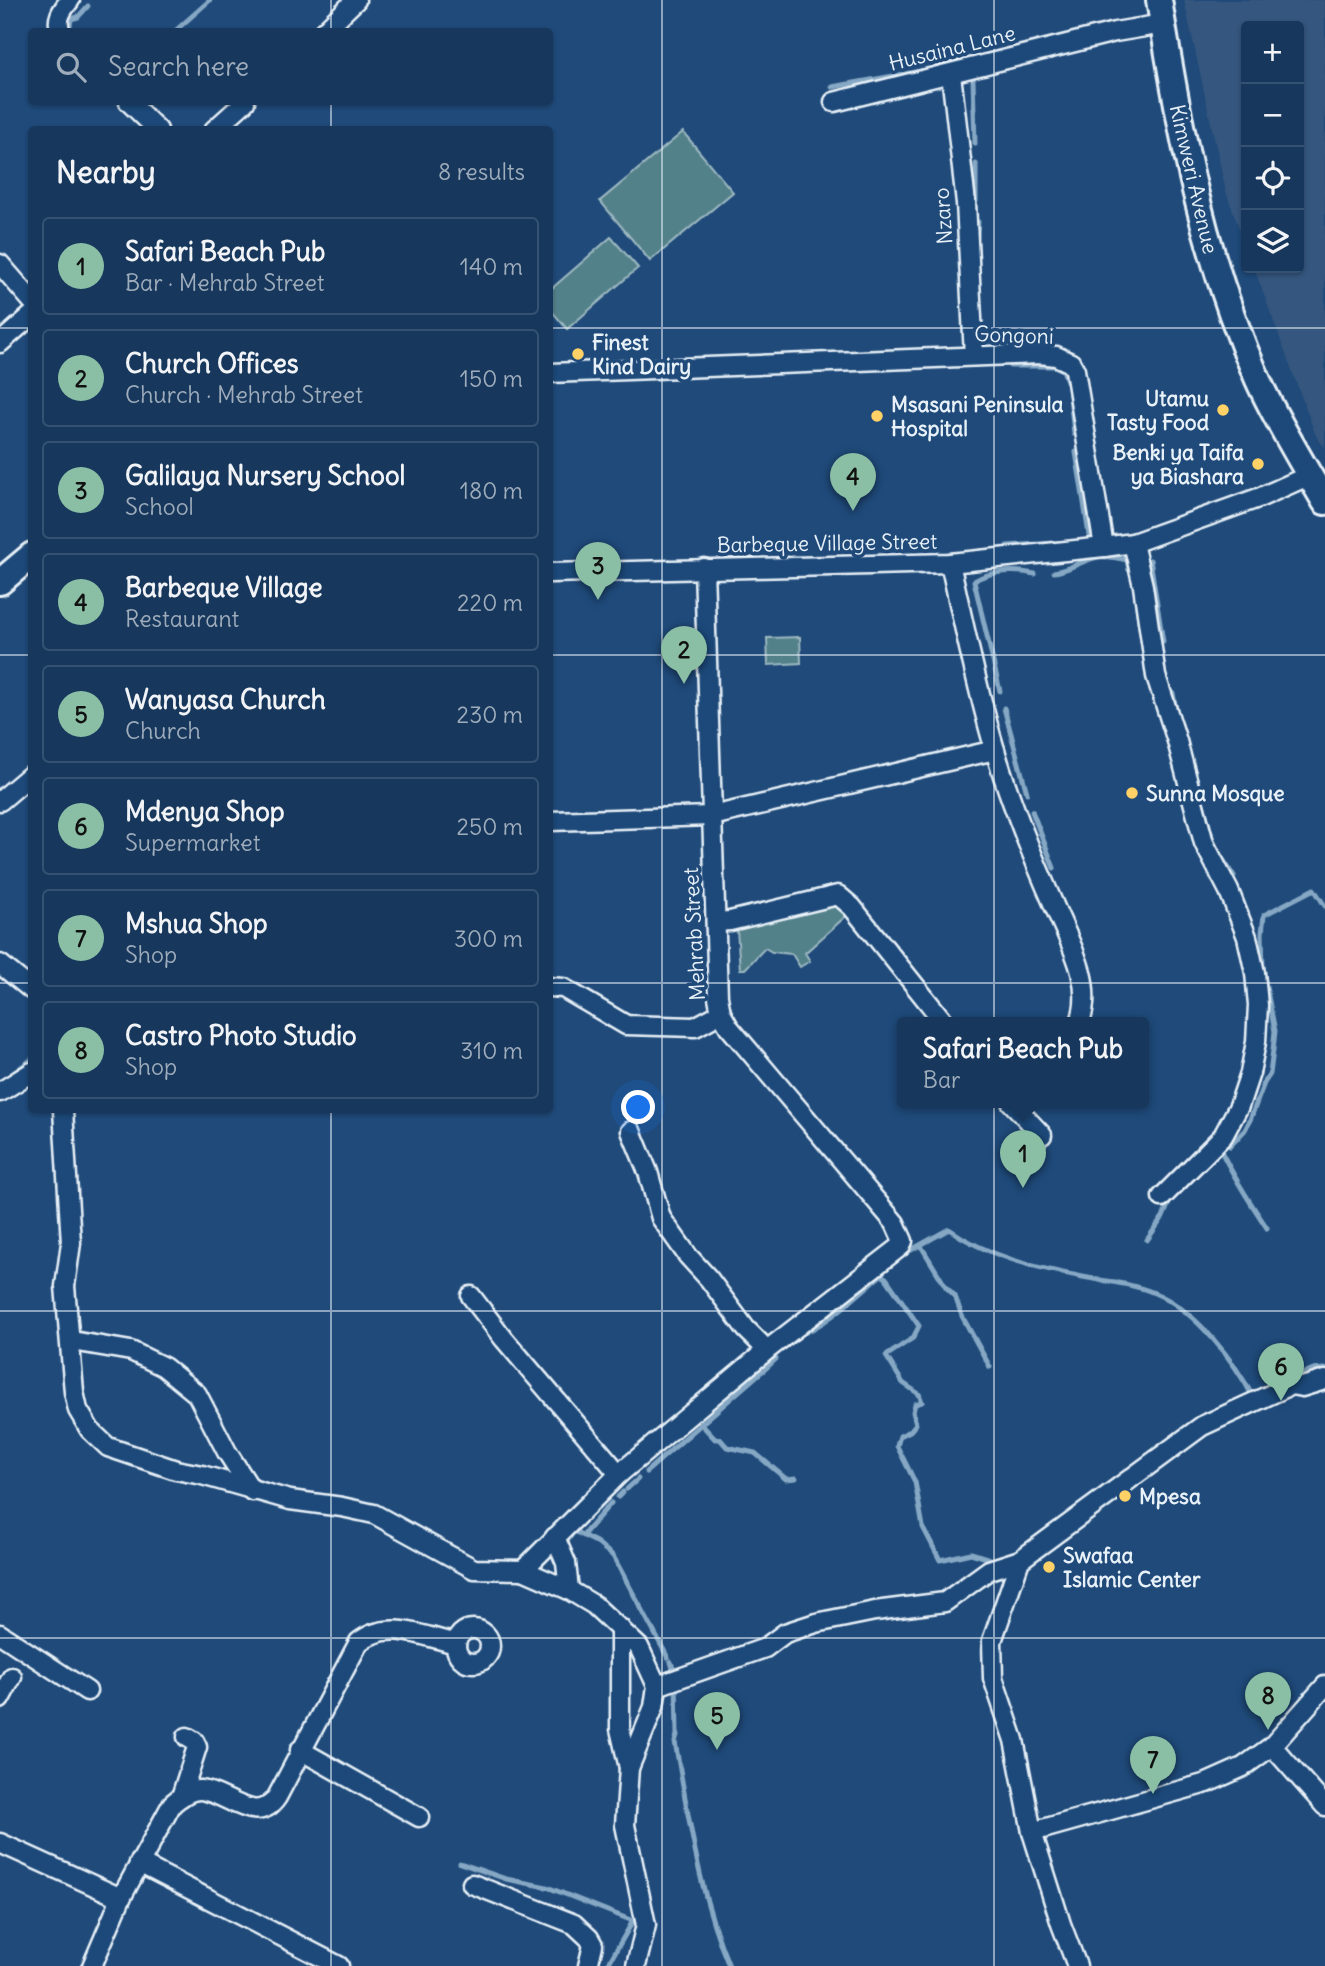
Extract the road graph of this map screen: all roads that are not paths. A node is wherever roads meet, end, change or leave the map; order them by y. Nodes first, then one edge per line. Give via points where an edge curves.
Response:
1 (70, 0) edge
2 (356, 0) edge
3 (1159, 0) edge
4 (1163, 26) junction
5 (60, 28) edge
6 (327, 28) edge
7 (951, 74) junction
8 (834, 102) dead end
9 (132, 105) edge
10 (242, 105) edge
11 (154, 126) edge
12 (218, 126) edge
13 (0, 264) edge
14 (28, 296) edge
15 (28, 318) edge
16 (0, 343) edge
17 (974, 356) junction
18 (553, 373) edge
19 (1310, 475) junction
20 (1325, 502) edge
21 (1133, 543) junction
22 (1104, 547) junction
23 (28, 558) edge
24 (950, 562) junction
25 (704, 568) junction
26 (553, 573) edge
27 (0, 582) edge
28 (995, 750) junction
29 (28, 777) edge
30 (0, 801) edge
31 (712, 816) junction
32 (553, 821) edge
33 (716, 922) junction
34 (0, 964) edge
35 (28, 987) edge
36 (553, 987) edge
37 (721, 1013) junction
38 (940, 1017) edge
39 (1082, 1017) edge
40 (28, 1074) edge
41 (0, 1092) edge
42 (1017, 1108) edge
43 (63, 1113) edge
44 (631, 1131) dead end
45 (1042, 1135) dead end
46 (1162, 1197) dead end
47 (471, 1296) dead end
48 (72, 1341) junction
49 (767, 1350) junction
50 (1325, 1380) edge
51 (619, 1474) junction
52 (252, 1491) junction
53 (555, 1537) junction
54 (1020, 1560) junction
55 (523, 1570) junction
56 (569, 1590) junction
57 (620, 1628) junction
58 (0, 1633) edge
59 (456, 1644) dead end
60 (12, 1676) dead end
61 (657, 1686) junction
62 (1325, 1686) edge
63 (87, 1691) dead end
64 (0, 1699) edge
65 (187, 1737) dead end
66 (1272, 1746) junction
67 (300, 1750) junction
68 (629, 1768) junction
69 (181, 1797) junction
70 (1325, 1805) edge
71 (419, 1816) dead end
72 (1032, 1832) junction
73 (0, 1843) edge
74 (139, 1863) junction
75 (472, 1884) dead end
76 (121, 1898) junction
77 (92, 1966) edge
78 (339, 1966) edge
79 (588, 1966) edge
80 (636, 1966) edge
81 (1077, 1966) edge

1 - 5 street via 58,21
2 - 6 street
3 - 4 street, Kimweri Avenue
4 - 7 street, Husaina Lane via 1115,32
4 - 19 street, Kimweri Avenue via 1194,194 1214,264 1259,383
7 - 8 street, Husaina Lane
7 - 17 street, Nzaro via 966,203
9 - 11 street
10 - 12 street
13 - 14 street
15 - 16 street
17 - 18 street, Gongoni
17 - 22 street, Gongoni via 1048,355 1071,363
19 - 20 street, Kimweri Avenue
19 - 21 street
21 - 22 street
21 - 46 street via 1156,677 1205,843 1247,937 1258,1005 1254,1052 1240,1106 1223,1136
22 - 24 street, Barbeque Village Street
23 - 27 street
24 - 25 street, Barbeque Village Street
24 - 28 street
25 - 26 street, Barbeque Village Street
25 - 31 street, Mehrab Street
28 - 31 street
28 - 39 street via 1031,855 1085,983
29 - 30 street
31 - 32 street
31 - 33 street, Mehrab Street
33 - 37 street, Mehrab Street
33 - 38 street via 838,895
34 - 35 street
36 - 37 street via 563,988 626,1025 695,1027
37 - 49 street, Mehrab Street via 895,1223 903,1241
40 - 41 street
42 - 45 street
43 - 48 street via 71,1242 65,1286
44 - 49 street via 661,1218
47 - 51 street
48 - 52 street via 131,1351 164,1367 197,1394
48 - 52 street via 78,1410 108,1447
49 - 51 street
50 - 54 street via 1302,1387 1291,1385 1202,1426
51 - 53 street
52 - 55 street via 374,1514 474,1569
53 - 55 street
53 - 56 street via 566,1563
54 - 61 street via 989,1570 945,1602 816,1623 785,1633 765,1648
54 - 72 street via 992,1641 993,1678 1014,1740
55 - 56 street
56 - 57 street
57 - 61 street via 639,1647
57 - 68 street via 620,1729
58 - 63 street
59 - 67 street via 392,1629 369,1634 352,1652
60 - 64 street
61 - 68 street via 654,1707
62 - 66 street
65 - 69 street via 197,1747
66 - 70 street
66 - 72 street via 1243,1767 1206,1783
67 - 69 street via 273,1802 262,1809 249,1809 203,1790
67 - 71 street
68 - 80 street via 625,1825 646,1925
69 - 74 street via 172,1804
72 - 81 street
73 - 76 street
74 - 76 street
74 - 78 street
75 - 79 street via 574,1924 593,1945
76 - 77 street

